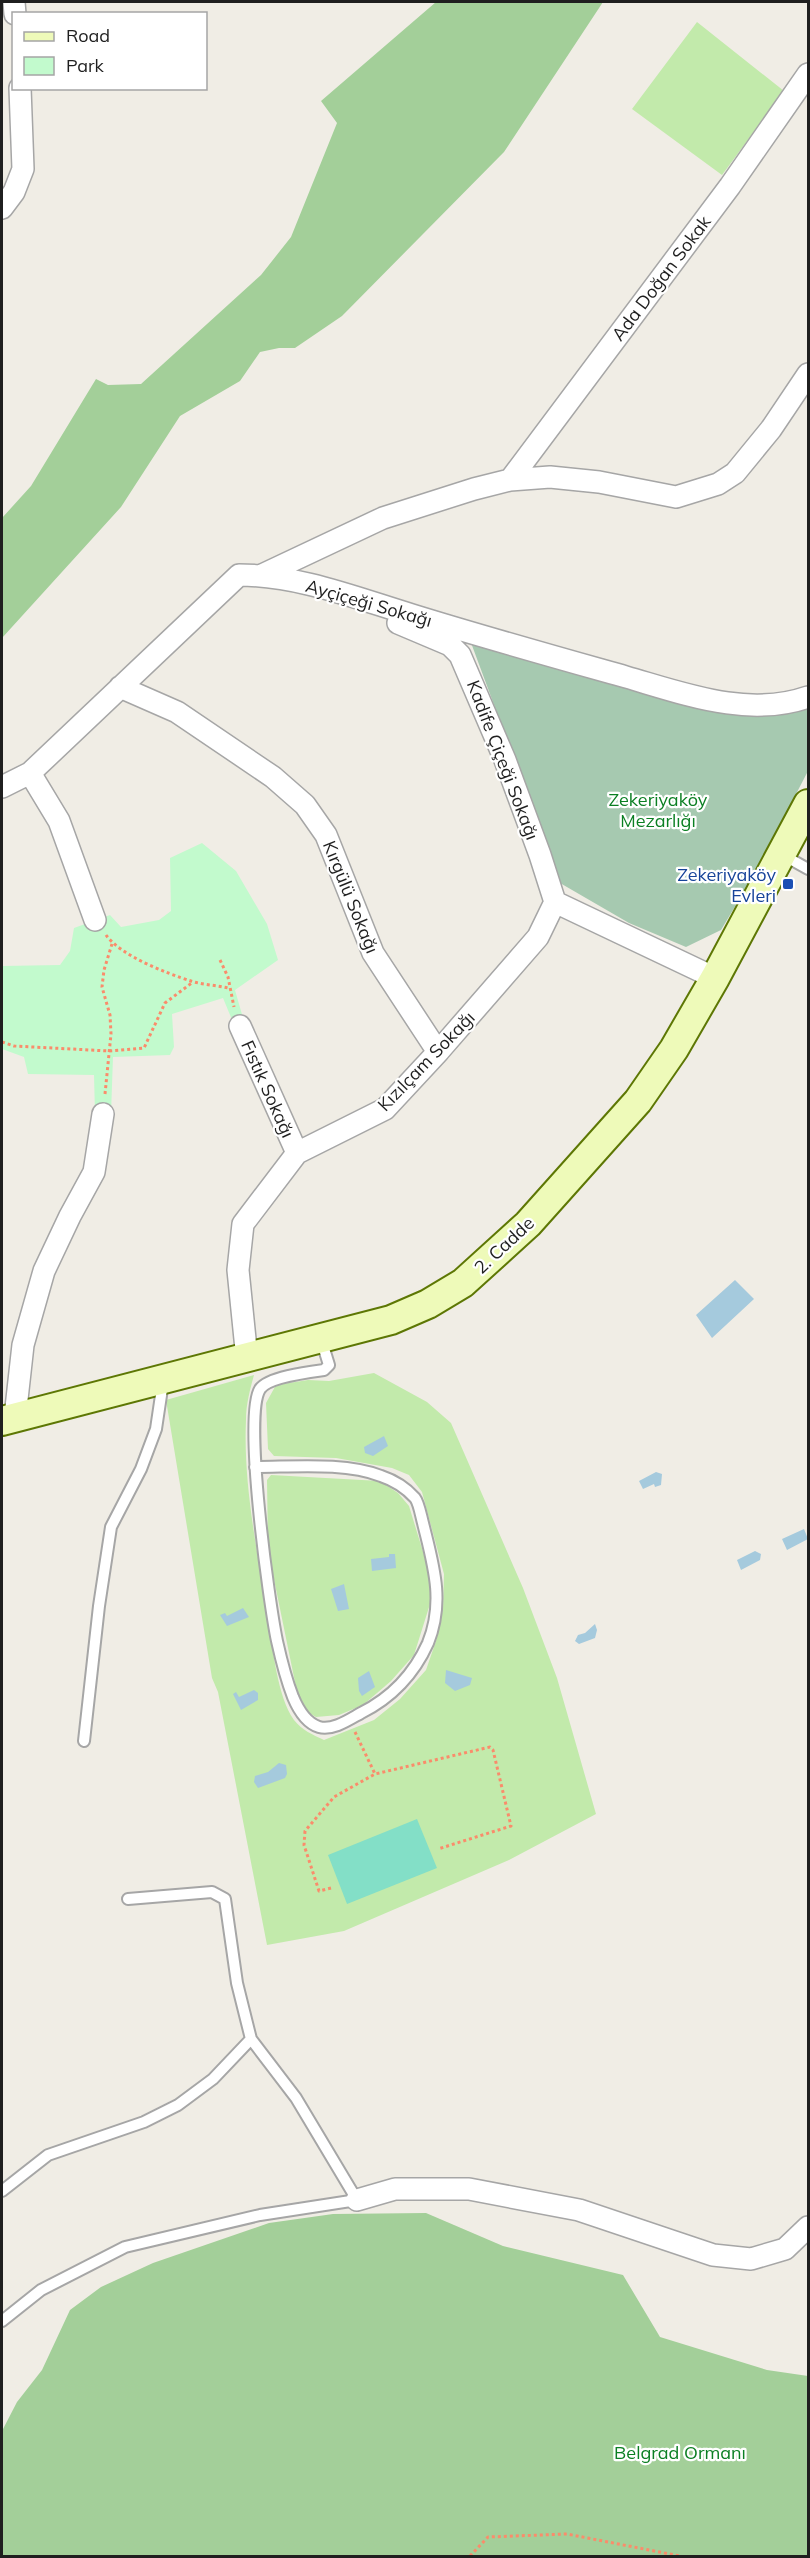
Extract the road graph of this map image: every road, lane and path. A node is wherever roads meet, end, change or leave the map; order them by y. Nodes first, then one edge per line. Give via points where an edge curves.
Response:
1 (808, 74) edge
2 (20, 90) edge
3 (2, 208) edge
4 (808, 374) edge
5 (510, 480) junction
6 (262, 575) junction
7 (120, 687) junction
8 (808, 697) edge
9 (30, 773) junction
10 (2, 787) edge
11 (808, 804) edge
12 (781, 854) junction
13 (808, 869) edge
14 (555, 902) junction
15 (95, 920) joint
16 (112, 944) junction
17 (220, 960) dead end
18 (715, 978) junction
19 (193, 982) junction
20 (228, 988) junction
21 (240, 1026) joint
22 (2, 1042) edge
23 (109, 1051) junction
24 (438, 1052) junction
25 (103, 1114) joint
26 (297, 1153) junction
27 (321, 1339) junction
28 (247, 1359) junction
29 (164, 1378) junction
30 (8, 1419) edge
31 (255, 1467) junction
32 (348, 1720) junction
33 (84, 1741) dead end
34 (375, 1774) junction
35 (438, 1849) dead end
36 (331, 1888) dead end
37 (128, 1899) dead end
38 (251, 2039) junction
39 (2, 2191) edge
40 (357, 2200) junction
41 (808, 2227) edge
42 (2, 2321) edge
43 (470, 2556) edge
44 (680, 2556) edge

1 - 5 street, Ada Doğan Sokak via 730,186
2 - 3 street via 23,168 14,192
4 - 5 street via 735,473 702,490 676,497 599,482 550,477
5 - 6 street via 383,518
6 - 7 street, Ayçiçeği Sokağı via 239,575
6 - 8 street, Ayçiçeği Sokağı via 332,591 728,704 778,704
6 - 14 street, Kadife Çiçeği Sokağı via 383,617 450,645 460,655 505,760
7 - 9 street, Ayçiçeği Sokağı
7 - 24 street, Kırgülü Sokağı via 177,712 273,777 304,806 326,835 373,953
9 - 10 street, Ayçiçeği Sokağı
9 - 15 street via 60,821
11 - 12 street, 2. Cadde
12 - 13 lane
12 - 18 street, 2. Cadde
14 - 18 street
14 - 24 street, Kızılçam Sokağı via 538,937
15 - 16 path
16 - 19 path
16 - 23 path via 102,987 110,1015
17 - 20 path via 228,977
18 - 27 street, 2. Cadde via 638,1101 528,1224 463,1283 428,1304 391,1320
19 - 20 path
19 - 23 path via 165,1004 144,1048
20 - 21 path
21 - 26 street, Fıstık Sokağı
22 - 23 path
23 - 25 path
24 - 26 street, Kızılçam Sokağı via 385,1109
25 - 30 street via 94,1172 44,1272 22,1345
26 - 28 street, Kızılçam Sokağı via 243,1224 238,1270
27 - 28 street, 2. Cadde
27 - 31 lane via 329,1365 324,1370 261,1387 255,1399
28 - 29 street, 2. Cadde
29 - 30 street, 2. Cadde
29 - 33 lane via 156,1429 141,1469 111,1527
31 - 32 lane via 277,1641 291,1689 303,1716 318,1727 329,1728
31 - 32 lane via 368,1471 392,1480 416,1499 437,1577 431,1634 421,1658 402,1683 382,1703
32 - 34 path
34 - 35 path via 490,1747 493,1750 511,1826
34 - 36 path via 334,1797 305,1831 304,1845 319,1891
37 - 38 lane via 212,1892 225,1899 237,1983
38 - 39 lane via 213,2079 178,2105 144,2122 48,2155
38 - 40 lane via 297,2098
40 - 41 street via 395,2189 469,2189 579,2210 713,2255 751,2259 785,2249
40 - 42 lane via 260,2215 125,2247 41,2290
43 - 44 path via 488,2537 567,2534

